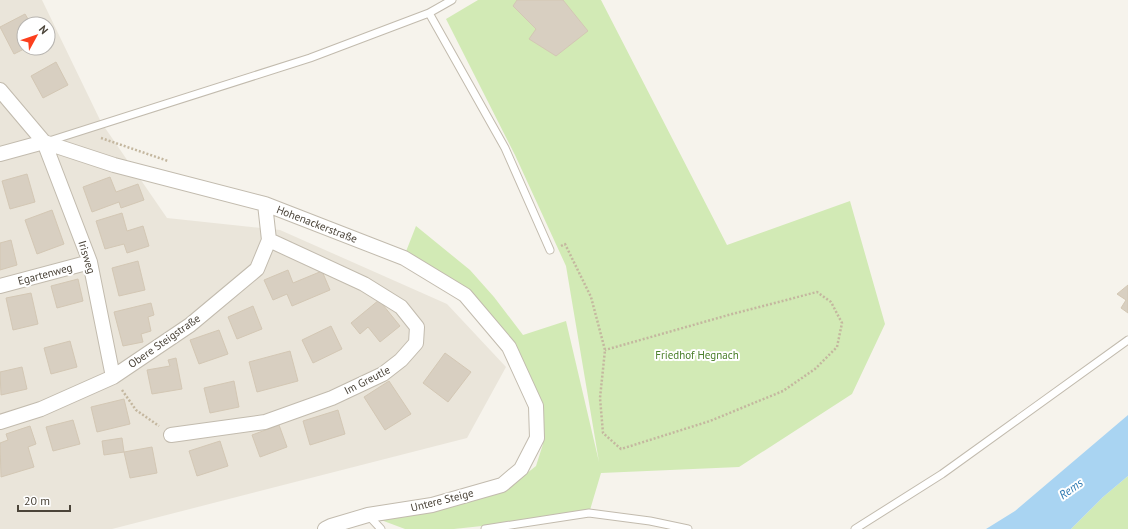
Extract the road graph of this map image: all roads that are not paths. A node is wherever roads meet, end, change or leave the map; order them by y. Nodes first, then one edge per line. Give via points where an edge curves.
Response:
1 (452, 0) edge
2 (429, 13) junction
3 (0, 90) edge
4 (44, 142) junction
5 (0, 154) edge
6 (265, 204) junction
7 (269, 240) junction
8 (550, 250) road end
9 (90, 262) junction
10 (0, 286) edge
11 (1128, 340) edge
12 (113, 377) junction
13 (0, 422) edge
14 (171, 435) road end
15 (537, 438) joint
16 (368, 515) junction
17 (325, 529) edge
18 (381, 529) edge
19 (485, 529) edge
20 (688, 529) edge
21 (855, 529) edge

1 - 2 lane
2 - 4 lane via 310,58
2 - 8 lane via 505,148
3 - 4 street
4 - 5 street
4 - 6 street, Hohenackerstraße via 114,165
4 - 9 street, Irisweg
6 - 7 street
6 - 15 street, Hohenackerstraße via 404,258 465,295 509,347 536,406
7 - 12 street, Obere Steigstraße via 256,269 190,325
7 - 14 street, Im Greutle via 364,284 401,307 416,327 416,343 402,360 383,374 332,398 265,422
9 - 10 street, Egartenweg
9 - 12 street, Irisweg
11 - 21 lane via 942,474
12 - 13 street, Obere Steigstraße via 41,410
15 - 16 street, Untere Steige via 521,469 502,485 432,505
16 - 17 street, Untere Steige
16 - 18 lane
19 - 20 lane via 589,513

